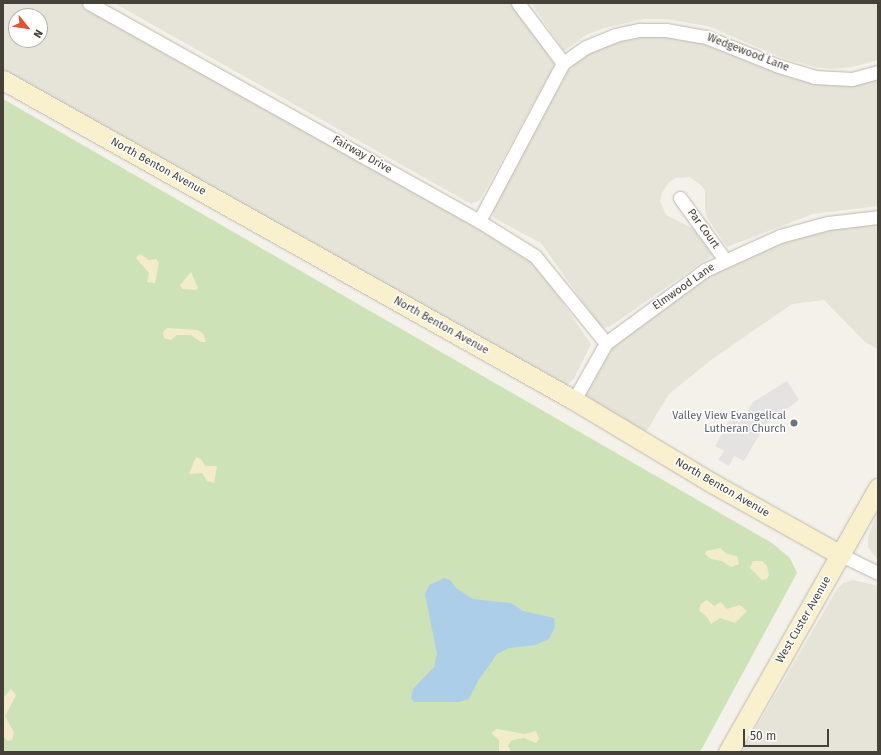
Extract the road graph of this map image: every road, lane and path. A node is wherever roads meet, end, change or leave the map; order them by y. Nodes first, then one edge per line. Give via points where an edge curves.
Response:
1 (89, 3) edge
2 (518, 3) edge
3 (563, 64) junction
4 (878, 72) edge
5 (3, 80) edge
6 (680, 198) dead end
7 (878, 217) edge
8 (479, 221) junction
9 (725, 260) junction
10 (606, 343) junction
11 (574, 400) junction
12 (878, 488) edge
13 (841, 555) junction
14 (878, 573) edge
15 (728, 752) edge

1 - 8 street, Fairway Drive
2 - 3 street
3 - 4 street, Wedgewood Lane via 586,47 615,35 639,30 666,30 706,37 814,77 852,79
3 - 8 street, Wedgewood Lane
5 - 11 main road, North Benton Avenue
6 - 9 street, Par Court
7 - 9 street, Elmwood Lane via 828,223 780,236
8 - 10 street, Fairway Drive via 534,256
9 - 10 street, Elmwood Lane via 705,270
10 - 11 street, Elmwood Lane
11 - 13 main road, North Benton Avenue via 712,483
12 - 13 main road, West Custer Avenue
13 - 14 street, North Benton Avenue
13 - 15 main road, West Custer Avenue

